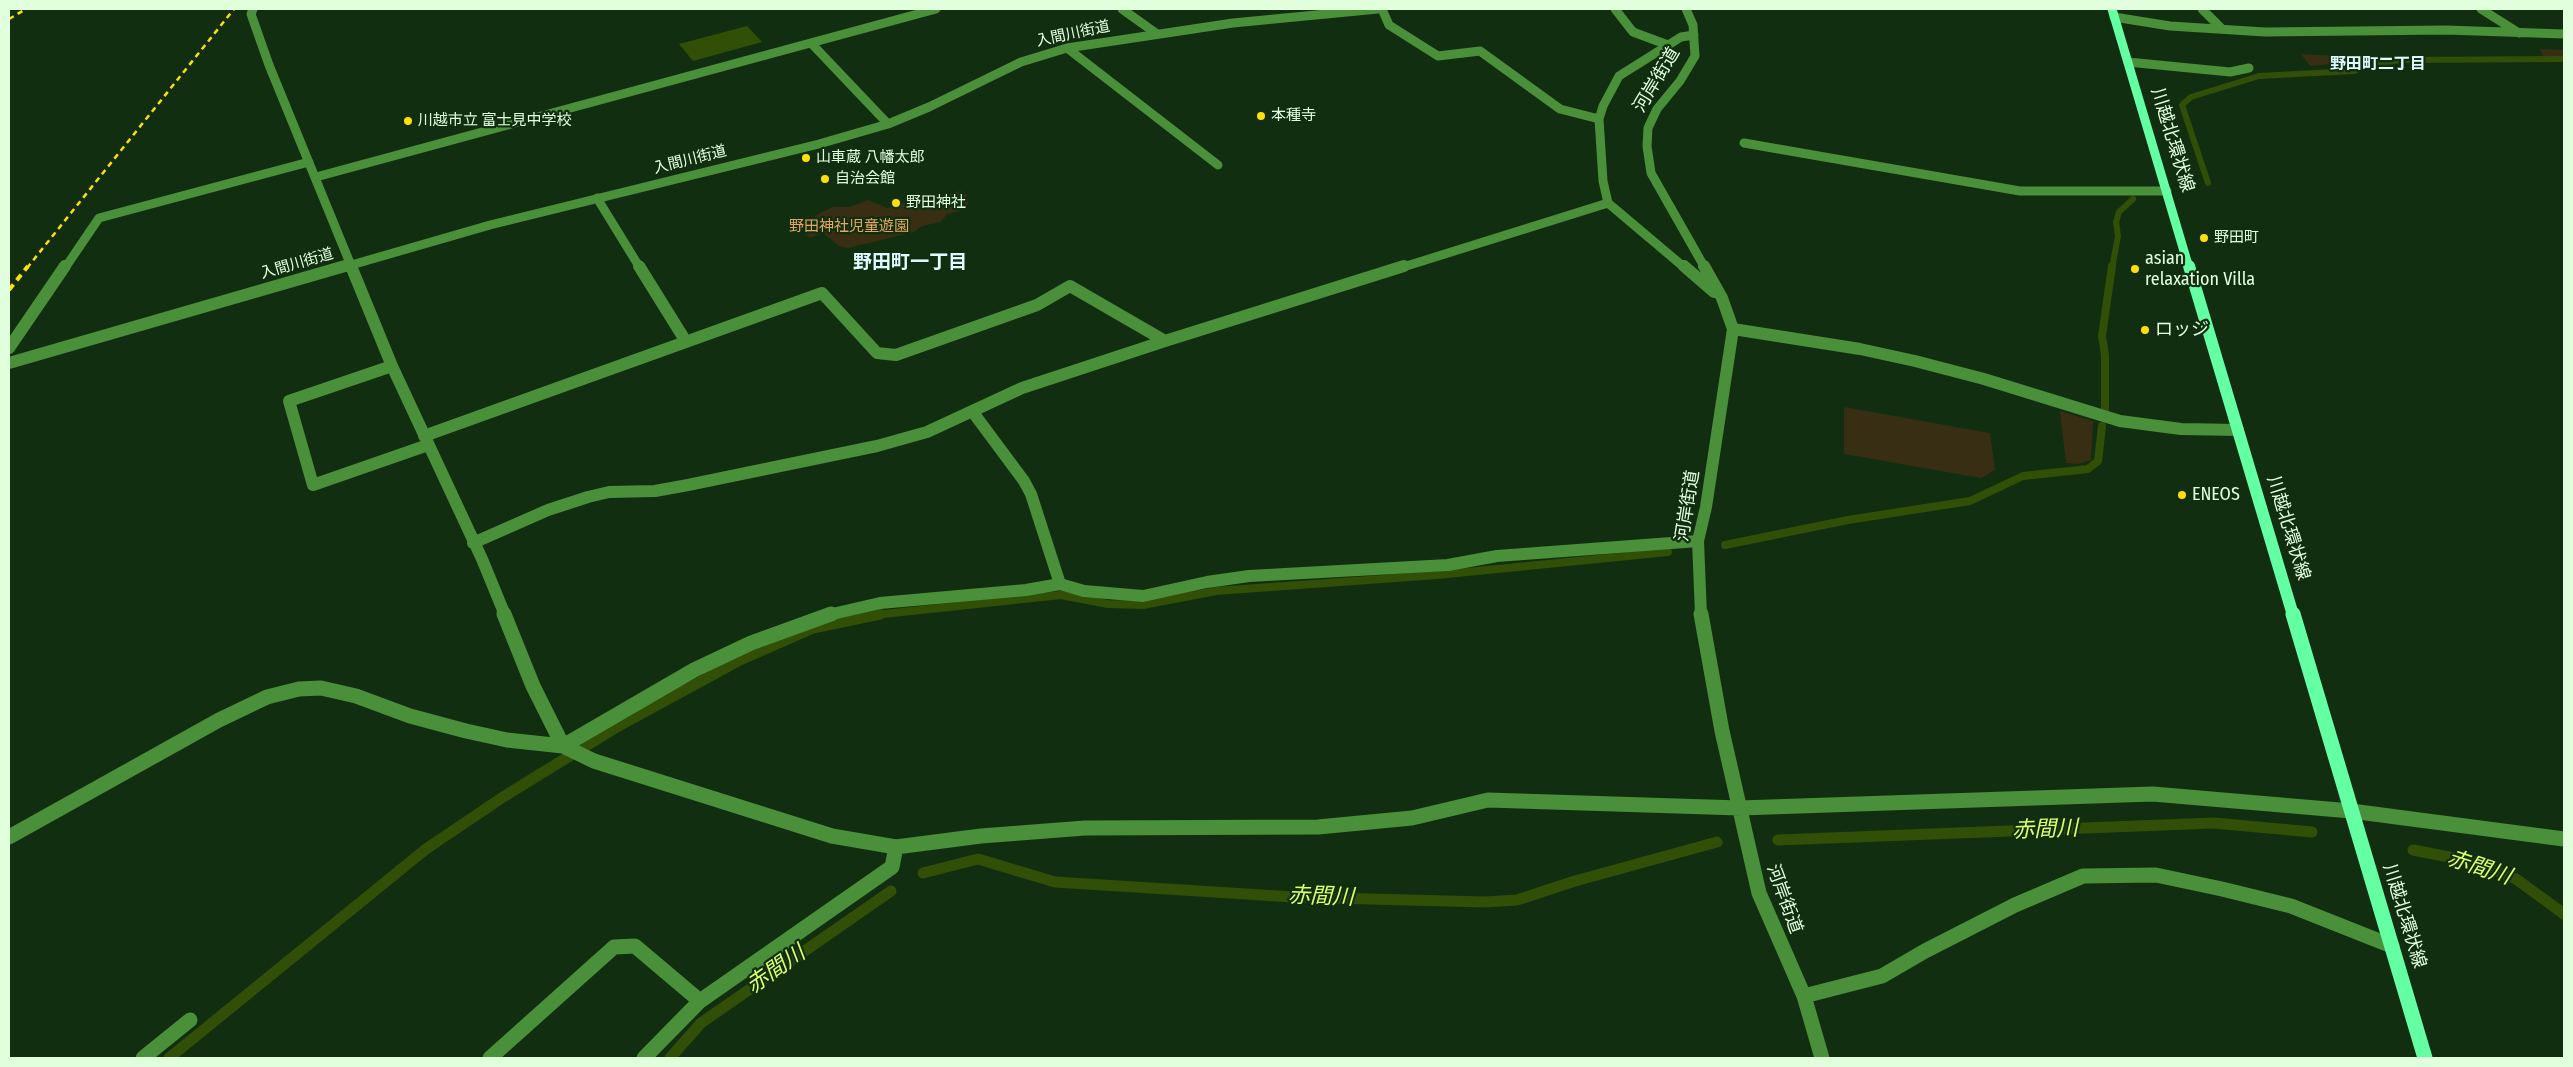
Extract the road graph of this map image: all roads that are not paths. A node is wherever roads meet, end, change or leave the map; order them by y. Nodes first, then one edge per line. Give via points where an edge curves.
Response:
1 (253, 9) edge
2 (936, 9) edge
3 (1122, 9) edge
4 (1380, 9) edge
5 (1615, 9) edge
6 (1686, 9) edge
7 (2202, 9) edge
8 (2481, 9) edge
9 (2113, 13) edge
10 (2222, 29) junction
11 (2519, 32) junction
12 (1156, 34) junction
13 (2564, 34) edge
14 (1694, 36) junction
15 (811, 43) junction
16 (1668, 45) junction
17 (1067, 48) junction
18 (2128, 62) junction
19 (2249, 68) dead end
20 (1599, 120) junction
21 (888, 124) junction
22 (1744, 143) dead end
23 (309, 162) junction
24 (1218, 165) dead end
25 (316, 177) junction
26 (2167, 191) junction
27 (597, 198) junction
28 (1608, 203) junction
29 (351, 263) junction
30 (1722, 298) junction
31 (1733, 329) junction
32 (685, 340) junction
33 (1165, 341) junction
34 (9, 348) edge
35 (9, 363) edge
36 (392, 366) junction
37 (972, 411) junction
38 (2238, 430) junction
39 (426, 440) junction
40 (1698, 541) junction
41 (473, 543) junction
42 (1060, 584) junction
43 (563, 746) junction
44 (1740, 808) junction
45 (2351, 812) junction
46 (9, 837) edge
47 (2564, 839) edge
48 (896, 847) junction
49 (2392, 946) junction
50 (1804, 996) junction
51 (700, 1001) junction
52 (190, 1020) dead end
53 (143, 1058) edge
54 (490, 1058) edge
55 (644, 1058) edge
56 (1822, 1058) edge
57 (2425, 1058) edge

1 - 23 street via 251,14 269,65
2 - 15 street
3 - 12 street
4 - 12 street, 入間川街道
4 - 20 street via 1389,25 1438,56 1480,51 1560,109
5 - 16 street via 1632,32
6 - 14 street, 河岸街道
7 - 10 street
8 - 11 street
9 - 10 street via 2170,26
9 - 18 main road, 川越北環状線
10 - 11 street via 2265,32
11 - 13 street
12 - 17 street, 入間川街道
14 - 16 street via 1681,37
14 - 30 street, 河岸街道 via 1695,56 1680,81 1656,108 1648,128 1648,146 1651,173
15 - 21 street
15 - 25 street
16 - 20 street via 1619,76
17 - 21 street, 入間川街道 via 1021,62
17 - 24 street
18 - 19 street via 2230,72
18 - 26 main road, 川越北環状線
20 - 28 street via 1602,181
21 - 27 street, 入間川街道
22 - 26 street via 2020,191
23 - 25 street
23 - 34 street via 99,218
25 - 29 street
26 - 38 main road, 川越北環状線
27 - 29 street, 入間川街道
27 - 32 street
28 - 30 street
28 - 33 street
29 - 35 street, 入間川街道
29 - 36 street
30 - 31 street, 河岸街道
31 - 38 street via 1915,361 2120,421 2181,429
31 - 40 street, 河岸街道
32 - 33 street via 822,293 877,353 896,355 1037,305 1070,286
32 - 39 street
33 - 37 street via 1022,388
36 - 39 street
36 - 39 street via 289,401 312,485
37 - 41 street via 926,432 877,446 671,488 609,492 588,497 548,510
37 - 42 street via 1031,494
38 - 45 main road, 川越北環状線
39 - 41 street
40 - 42 street via 1497,556 1448,565 1248,576 1142,596 1084,591
40 - 44 street, 河岸街道 via 1699,603 1722,731
41 - 43 street via 533,686
42 - 43 street via 880,603 834,613 751,643 694,670
43 - 46 street via 507,740 410,716 356,696 321,688 299,689 267,697 219,720
43 - 48 street via 594,761 832,836
44 - 45 street via 2153,794
44 - 48 street via 1488,800 1412,818 1318,827 1085,828
44 - 50 street, 河岸街道 via 1759,894
45 - 47 street
45 - 49 main road, 川越北環状線
48 - 51 street via 892,867
49 - 50 street via 2292,906 2222,888 2156,875 2083,876 2015,905 1882,976
49 - 57 main road, 川越北環状線
50 - 56 street, 河岸街道
51 - 54 street via 634,946 614,947
51 - 55 street
52 - 53 street

